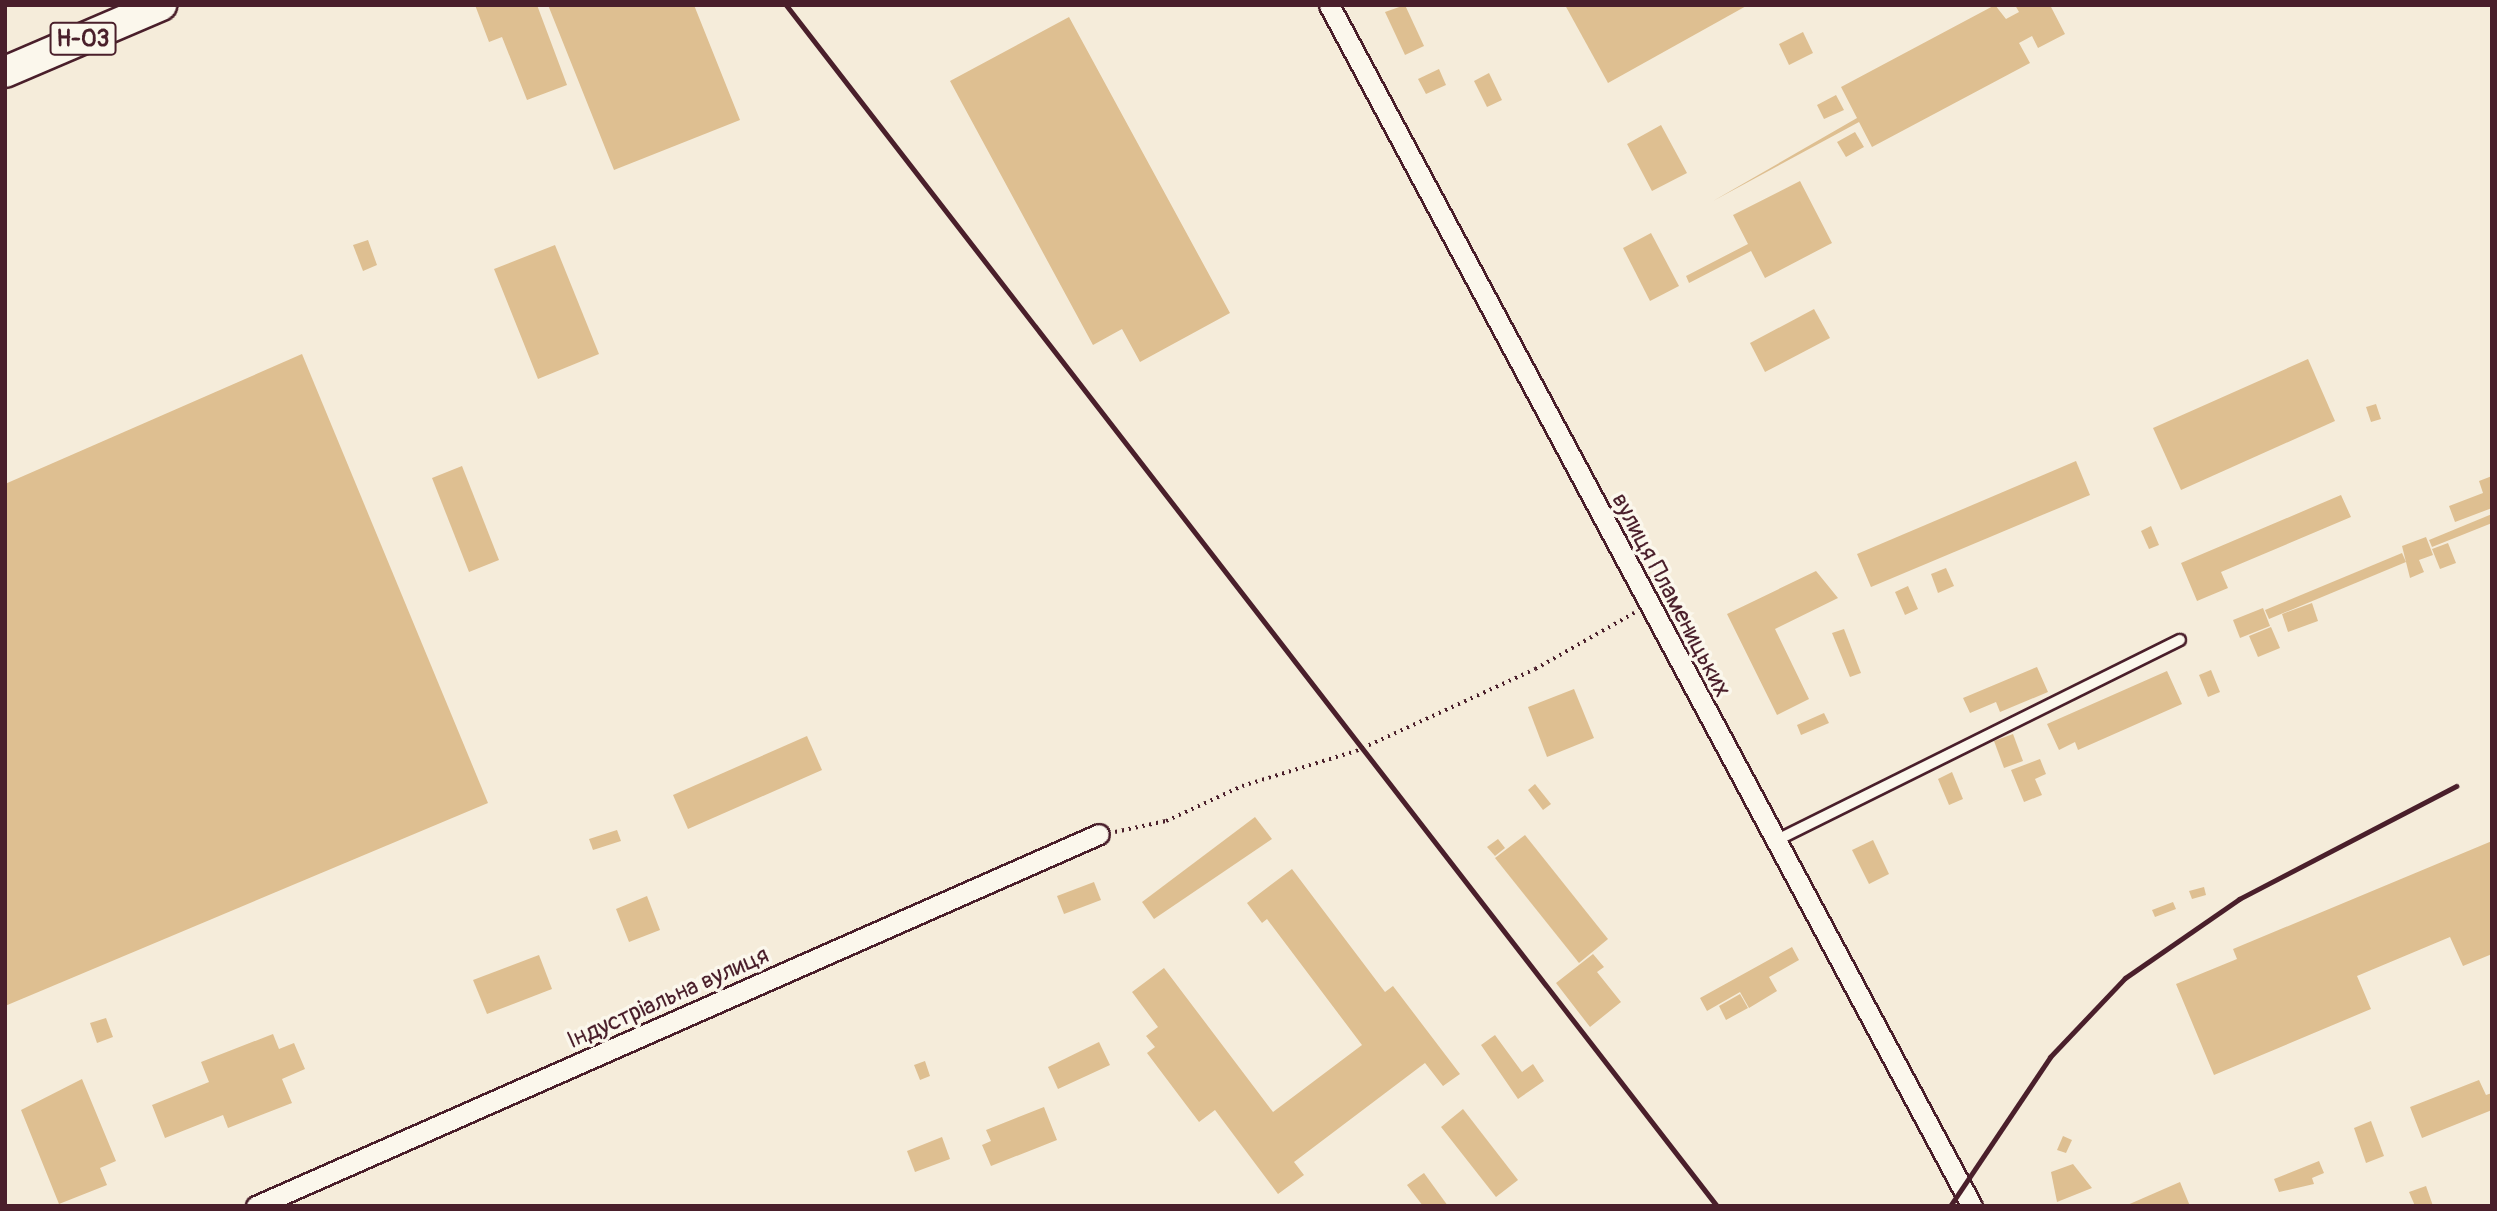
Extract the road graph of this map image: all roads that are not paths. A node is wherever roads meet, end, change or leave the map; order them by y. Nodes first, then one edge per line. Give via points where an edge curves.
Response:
1 (162, 5) edge
2 (1329, 5) edge
3 (5, 72) edge
4 (2180, 640) dead end
5 (1099, 834) road end
6 (1775, 841) junction
7 (256, 1206) edge
8 (1972, 1206) edge

1 - 3 main road, Н-03
2 - 6 street, вулиця Пламеницьких
4 - 6 lane
5 - 7 street, Індустріальна вулиця
6 - 8 street, вулиця Пламеницьких

